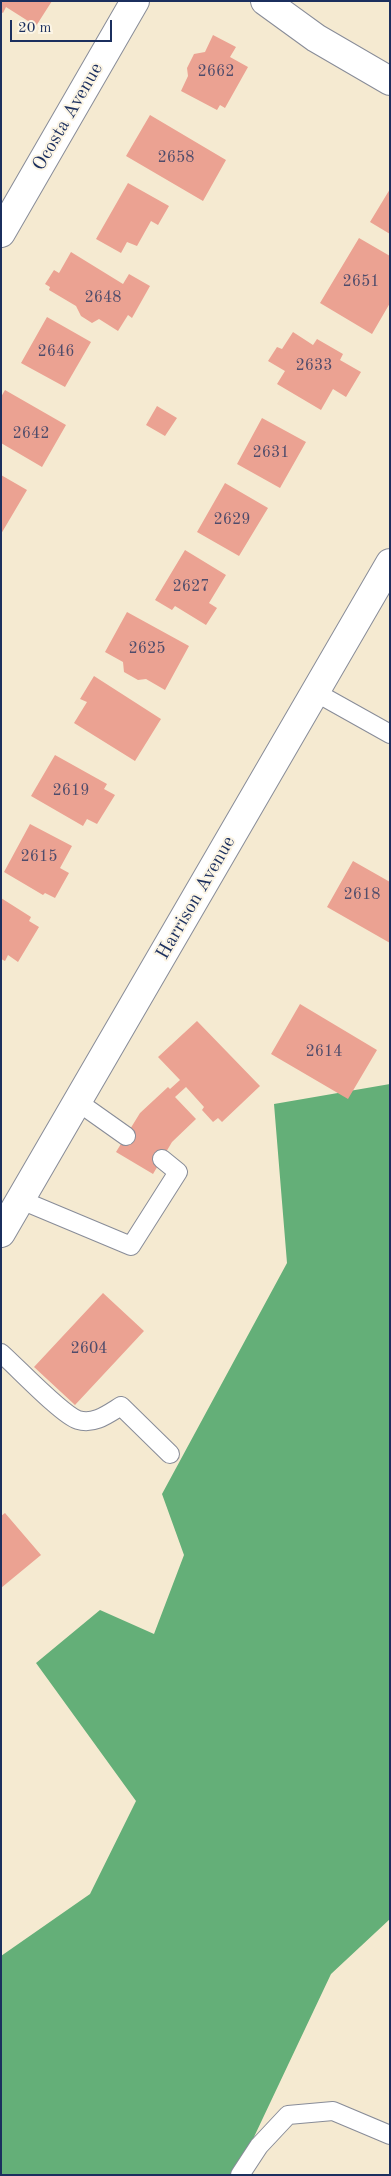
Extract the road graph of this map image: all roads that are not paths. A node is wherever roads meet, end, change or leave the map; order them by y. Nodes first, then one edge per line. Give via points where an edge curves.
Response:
1 (135, 1) edge
2 (265, 1) edge
3 (390, 81) edge
4 (1, 233) edge
5 (390, 563) edge
6 (315, 692) junction
7 (390, 734) edge
8 (78, 1102) junction
9 (126, 1136) dead end
10 (162, 1159) dead end
11 (20, 1200) junction
12 (1, 1233) edge
13 (1, 1353) edge
14 (170, 1454) dead end
15 (390, 2135) edge
16 (240, 2175) edge

1 - 4 main road, Ocosta Avenue
2 - 3 main road via 316,38
5 - 6 main road, Harrison Avenue
6 - 7 lane
6 - 8 main road, Harrison Avenue
8 - 9 lane
8 - 11 main road, Harrison Avenue
10 - 11 lane via 178,1172 131,1246
11 - 12 main road, Harrison Avenue
13 - 14 lane via 78,1420 102,1419 120,1406
15 - 16 lane via 333,2111 288,2115 259,2146

